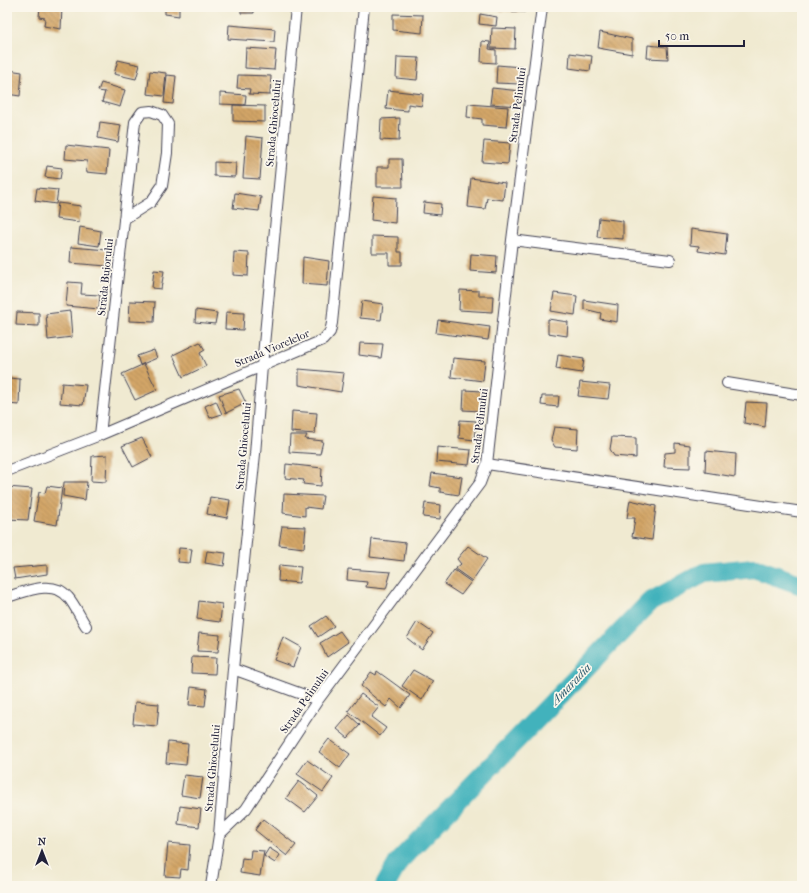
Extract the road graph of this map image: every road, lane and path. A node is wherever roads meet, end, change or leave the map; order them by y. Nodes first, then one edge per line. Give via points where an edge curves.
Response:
1 (296, 7) edge
2 (364, 7) edge
3 (542, 7) edge
4 (124, 219) junction
5 (512, 240) junction
6 (670, 260) dead end
7 (262, 366) junction
8 (727, 383) dead end
9 (802, 395) edge
10 (100, 434) junction
11 (488, 464) junction
12 (7, 471) edge
13 (802, 512) edge
14 (7, 597) edge
15 (86, 626) dead end
16 (233, 669) junction
17 (318, 700) junction
18 (219, 835) junction
19 (211, 886) edge

1 - 7 street, Strada Ghiocelului
2 - 7 street, Strada Viorelelor via 330,332 324,340
3 - 5 street, Strada Pelinului
4 - 4 street, Strada Bujorului via 150,202 162,186 168,124 162,115 142,112 135,122
4 - 10 street, Strada Bujorului
5 - 6 street
5 - 11 street, Strada Pelinului
7 - 10 street, Strada Viorelelor
7 - 16 street, Strada Ghiocelului
8 - 9 street
10 - 12 street, Strada Viorelelor
11 - 13 street
11 - 17 street, Strada Pelinului via 476,489
14 - 15 street via 39,588 50,587 60,590 68,596
16 - 17 street
16 - 18 street, Strada Ghiocelului
17 - 18 street, Strada Pelinului via 246,809
18 - 19 street, Strada Ghiocelului

